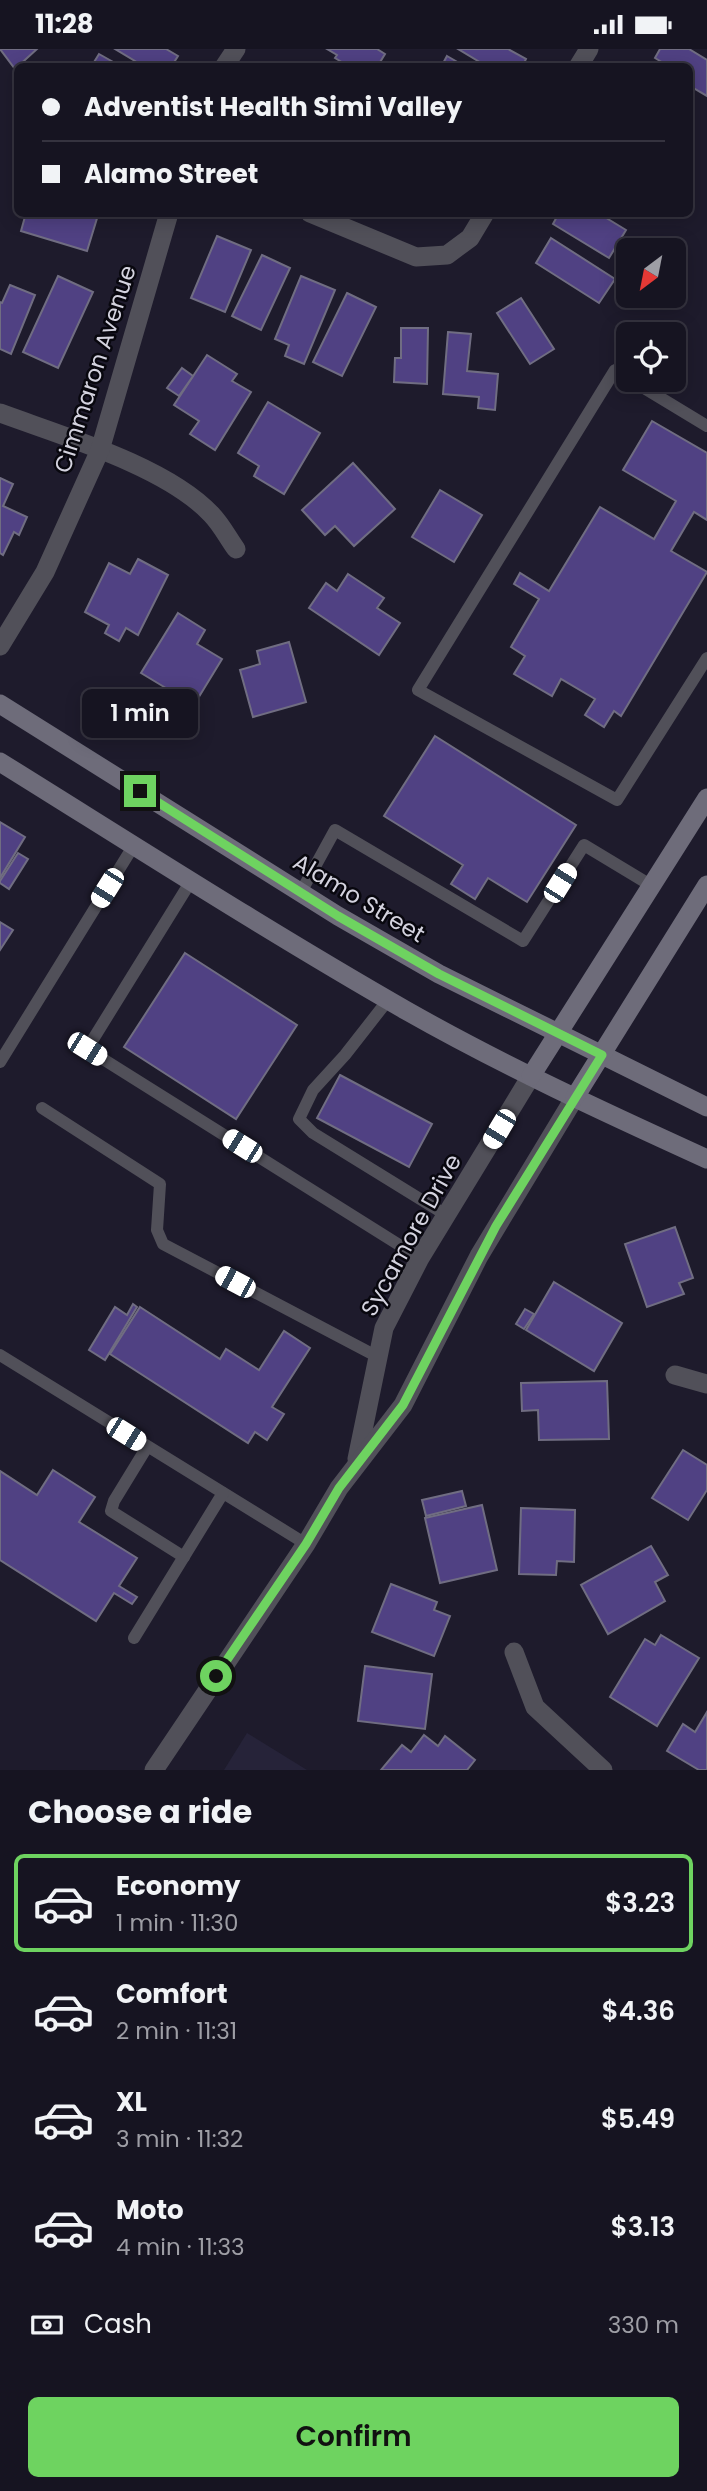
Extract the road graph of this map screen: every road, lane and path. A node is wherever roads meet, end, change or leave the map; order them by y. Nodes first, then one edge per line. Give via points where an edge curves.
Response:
1 (168, 217) edge
2 (320, 217) edge
3 (482, 217) edge
4 (616, 371) edge
5 (651, 392) edge
6 (0, 414) edge
7 (707, 426) edge
8 (100, 450) junction
9 (236, 549) dead end
10 (0, 646) edge
11 (707, 658) edge
12 (0, 704) edge
13 (0, 762) edge
14 (707, 798) edge
15 (134, 845) junction
16 (191, 881) junction
17 (707, 885) edge
18 (652, 886) junction
19 (301, 892) junction
20 (388, 1000) junction
21 (560, 1034) junction
22 (602, 1055) junction
23 (0, 1062) edge
24 (531, 1076) junction
25 (575, 1097) junction
26 (707, 1107) edge
27 (42, 1108) dead end
28 (707, 1159) edge
29 (446, 1215) junction
30 (420, 1258) junction
31 (0, 1355) edge
32 (378, 1357) junction
33 (675, 1375) dead end
34 (707, 1384) edge
35 (147, 1447) junction
36 (356, 1463) junction
37 (223, 1493) junction
38 (306, 1544) junction
39 (184, 1557) junction
40 (134, 1638) dead end
41 (514, 1652) dead end
42 (155, 1770) edge
43 (603, 1770) edge

1 - 8 street, Cimmaron Avenue
2 - 3 street via 416,257 447,255 470,237
4 - 11 lane via 418,689 617,800
5 - 7 lane
6 - 8 street
8 - 9 street via 148,470 184,493 211,514
8 - 10 street, Cimmaron Avenue via 45,572
12 - 19 main road, Alamo Street
13 - 15 main road
14 - 18 main road, Sycamore Drive
15 - 16 main road
15 - 23 lane
16 - 20 main road
16 - 30 lane via 87,1049
17 - 22 main road, Sycamore Drive
18 - 19 lane via 584,845 523,941 335,830
18 - 21 main road, Sycamore Drive
19 - 21 main road, Alamo Street via 439,974
20 - 24 main road
20 - 29 lane via 313,1090 299,1119 313,1133
21 - 22 main road, Alamo Street
21 - 24 main road, Sycamore Drive
22 - 25 main road, Sycamore Drive
22 - 26 main road, Alamo Street
24 - 25 main road
24 - 29 street, Sycamore Drive
25 - 28 main road
25 - 36 street, Sycamore Drive via 479,1256 403,1405
27 - 32 lane via 160,1184 157,1230 163,1244
29 - 30 street, Sycamore Drive
30 - 32 street, Sycamore Drive via 384,1328
31 - 35 lane
32 - 36 street, Sycamore Drive
33 - 34 street
35 - 37 lane
35 - 39 lane via 111,1511
36 - 38 street, Sycamore Drive
37 - 38 lane
37 - 39 lane
38 - 42 street, Sycamore Drive
39 - 40 lane
41 - 43 street via 535,1707

